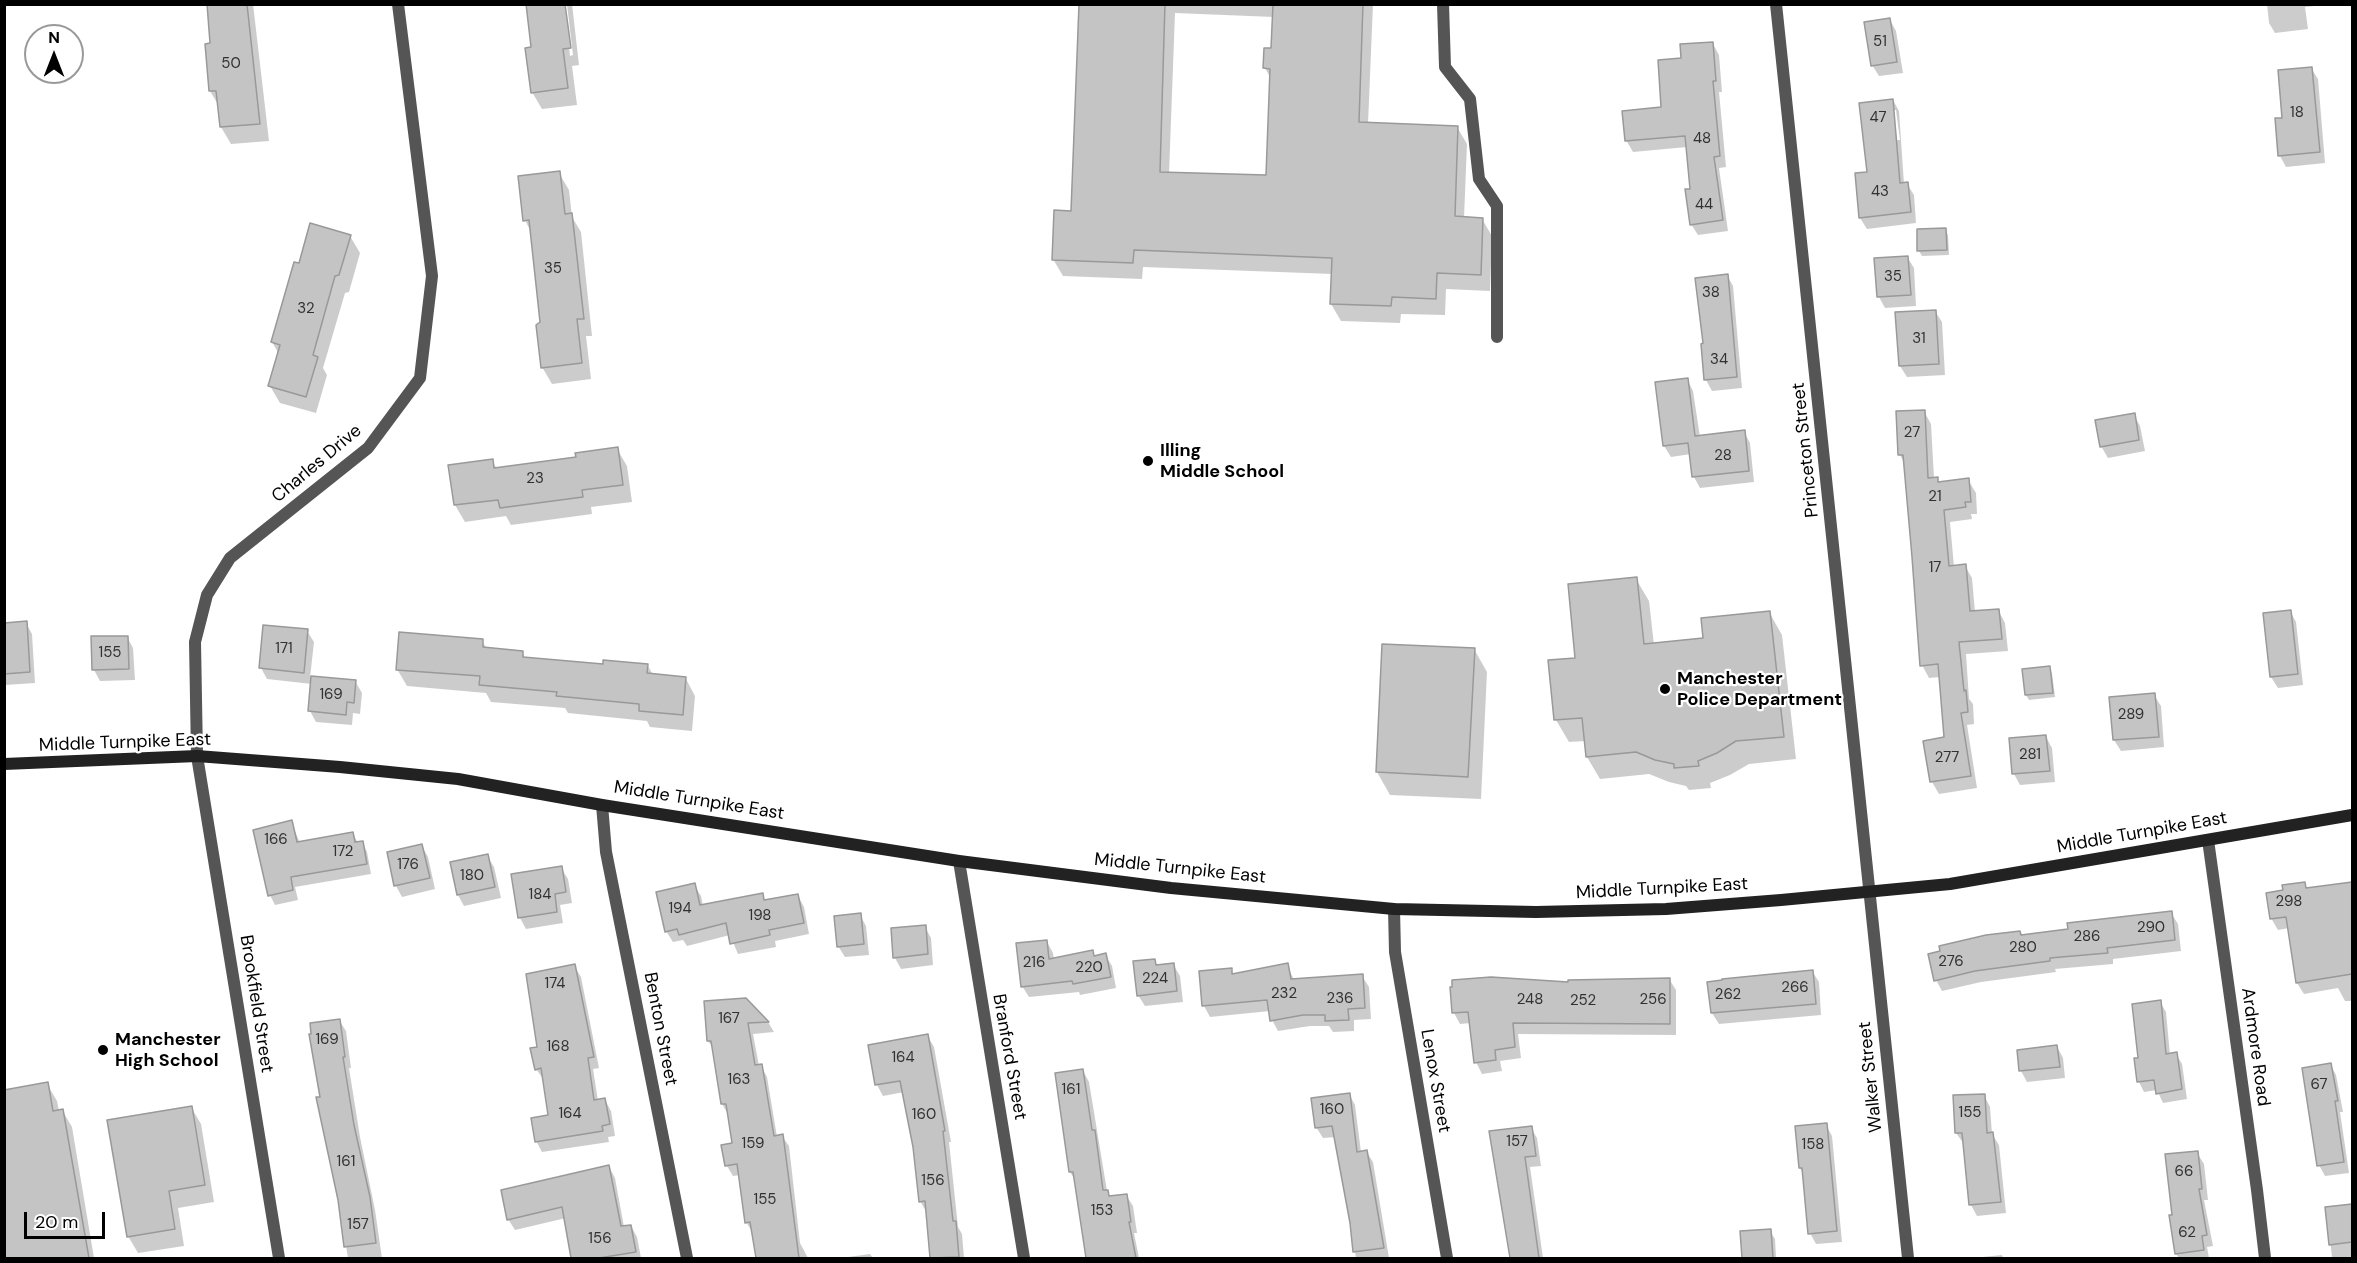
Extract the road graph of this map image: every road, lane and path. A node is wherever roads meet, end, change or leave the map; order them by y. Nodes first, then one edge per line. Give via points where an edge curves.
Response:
1 (398, 4) edge
2 (1443, 4) edge
3 (1776, 4) edge
4 (1497, 337) dead end
5 (197, 756) junction
6 (4, 764) edge
7 (602, 805) junction
8 (2352, 815) edge
9 (2208, 840) junction
10 (959, 861) junction
11 (1870, 891) junction
12 (1395, 909) junction
13 (279, 1258) edge
14 (687, 1258) edge
15 (1024, 1258) edge
16 (1447, 1258) edge
17 (1908, 1258) edge
18 (2265, 1258) edge

1 - 5 street, Charles Drive via 432,276 420,378 368,448 231,558 207,595 195,642
2 - 4 street via 1445,67 1470,99 1479,178 1497,206
3 - 11 street, Princeton Street
5 - 6 main road, Middle Turnpike East
5 - 7 main road, Middle Turnpike East via 458,779
5 - 13 street, Brookfield Street
7 - 10 main road, Middle Turnpike East
7 - 14 street, Benton Street via 606,852
8 - 9 main road, Middle Turnpike East
9 - 11 main road, Middle Turnpike East via 1950,884
9 - 18 street, Ardmore Road
10 - 12 main road, Middle Turnpike East via 1171,888
10 - 15 street, Branford Street
11 - 12 main road, Middle Turnpike East via 1666,909
11 - 17 street, Walker Street
12 - 16 street, Lenox Street via 1395,952

